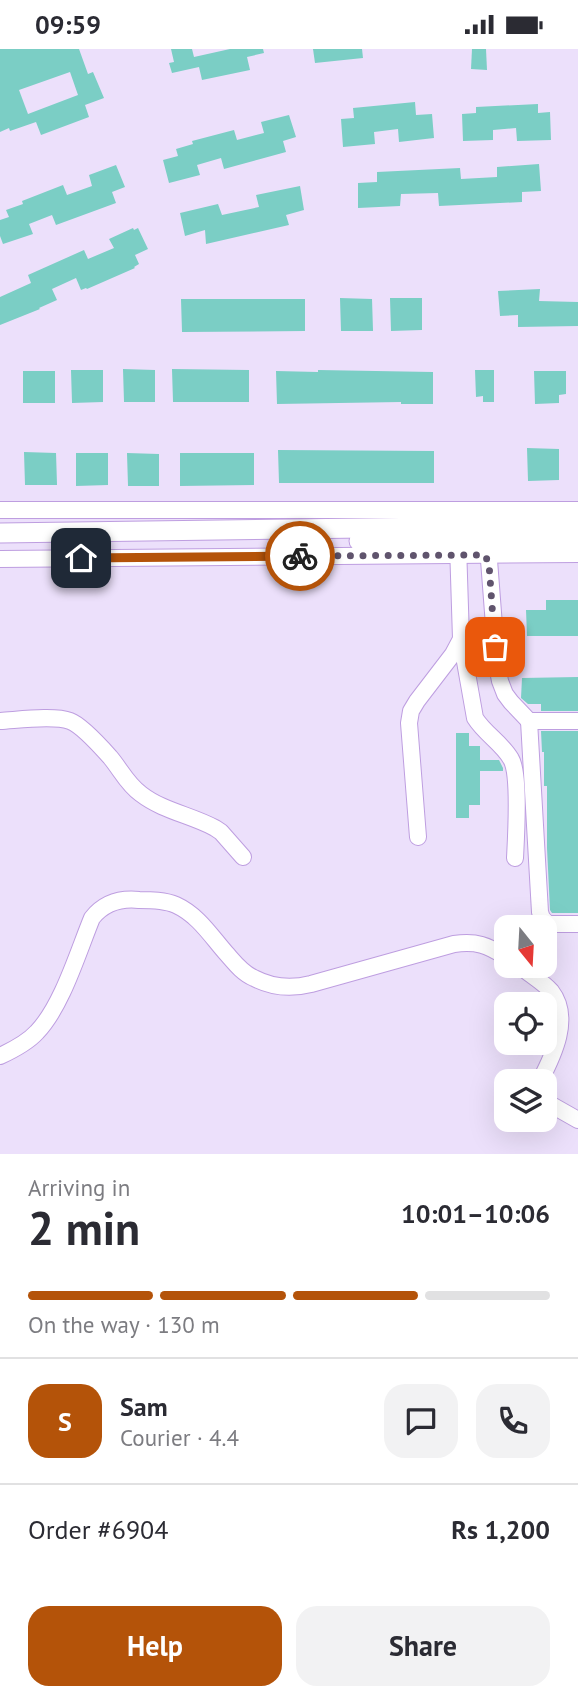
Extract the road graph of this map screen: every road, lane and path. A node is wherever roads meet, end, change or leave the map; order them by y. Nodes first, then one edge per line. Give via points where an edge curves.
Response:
1 (578, 509) edge
2 (0, 510) edge
3 (578, 525) edge
4 (0, 533) edge
5 (578, 540) edge
6 (463, 545) junction
7 (0, 546) edge
8 (578, 554) edge
9 (485, 555) junction
10 (0, 559) edge
11 (461, 639) junction
12 (0, 721) edge
13 (529, 721) junction
14 (578, 721) edge
15 (418, 837) dead end
16 (243, 857) dead end
17 (515, 858) dead end
18 (578, 925) edge
19 (494, 949) edge
20 (534, 978) edge
21 (0, 1056) edge
22 (545, 1069) edge
23 (557, 1108) edge
24 (578, 1120) edge

1 - 2 street
3 - 4 main road
5 - 6 main road
6 - 7 main road
6 - 9 street
6 - 10 street
6 - 11 street
8 - 9 street
9 - 13 street via 500,681 510,702
11 - 15 street via 411,711
11 - 17 street via 475,718 513,762
12 - 16 street via 56,719 78,725 138,792 215,828
13 - 14 street
13 - 18 street via 540,912 548,924
19 - 21 street via 469,942 454,944 311,984 277,987 252,978 197,918 176,905 131,899 110,902 92,918 54,1009 36,1033
20 - 22 street via 551,992 560,1013 559,1035
23 - 24 street

